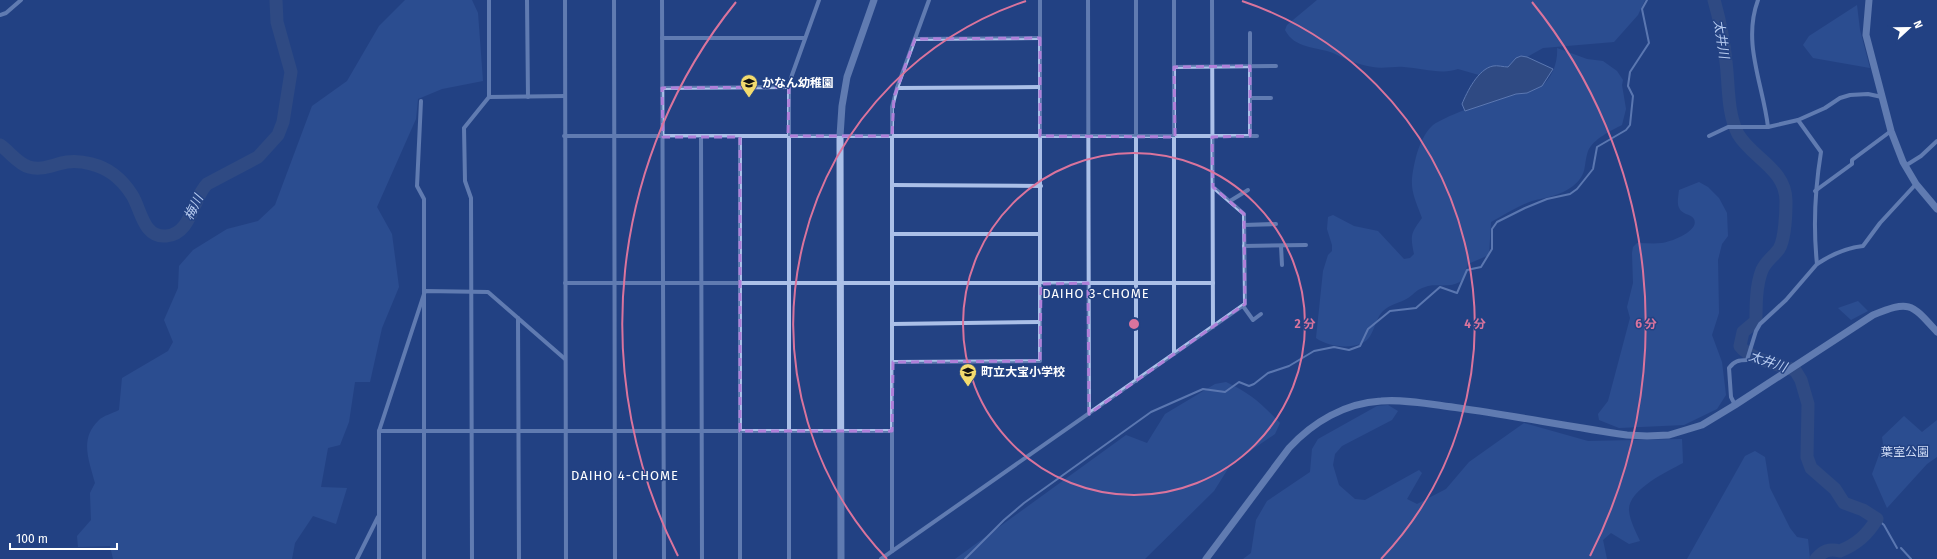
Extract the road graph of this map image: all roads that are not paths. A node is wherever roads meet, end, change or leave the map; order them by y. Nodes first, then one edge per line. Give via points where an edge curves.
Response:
1 (21, 0) edge
2 (488, 0) edge
3 (527, 0) edge
4 (565, 0) edge
5 (614, 0) edge
6 (662, 0) edge
7 (819, 0) edge
8 (874, 0) edge
9 (929, 0) edge
10 (1040, 0) edge
11 (1088, 0) edge
12 (1136, 0) edge
13 (1174, 0) edge
14 (1212, 0) edge
15 (1758, 0) edge
16 (1869, 0) edge
17 (0, 15) edge
18 (1250, 33) dead end
19 (662, 38) junction
20 (805, 38) junction
21 (1040, 38) junction
22 (915, 39) junction
23 (1212, 66) junction
24 (1250, 66) junction
25 (1276, 66) dead end
26 (1174, 67) junction
27 (789, 87) junction
28 (1040, 87) junction
29 (662, 88) junction
30 (897, 88) junction
31 (565, 96) junction
32 (489, 97) junction
33 (528, 97) junction
34 (1882, 97) junction
35 (1250, 98) junction
36 (1271, 98) dead end
37 (421, 101) dead end
38 (1798, 120) junction
39 (1768, 128) junction
40 (1891, 131) junction
41 (564, 136) junction
42 (614, 136) junction
43 (788, 136) junction
44 (840, 136) junction
45 (892, 136) junction
46 (1040, 136) junction
47 (1088, 136) junction
48 (1136, 136) junction
49 (1250, 136) junction
50 (1257, 136) dead end
51 (1709, 136) dead end
52 (663, 137) junction
53 (701, 137) junction
54 (740, 137) junction
55 (1174, 137) junction
56 (1212, 137) junction
57 (1937, 141) edge
58 (1905, 166) junction
59 (1916, 184) junction
60 (892, 185) junction
61 (1041, 186) junction
62 (1213, 187) junction
63 (1248, 190) dead end
64 (1815, 191) junction
65 (1230, 201) junction
66 (1937, 209) edge
67 (1276, 224) dead end
68 (1244, 225) junction
69 (892, 234) junction
70 (1040, 234) junction
71 (1306, 245) dead end
72 (1244, 246) junction
73 (1281, 246) junction
74 (1282, 264) dead end
75 (1817, 264) junction
76 (565, 283) junction
77 (615, 283) junction
78 (663, 283) junction
79 (702, 283) junction
80 (740, 283) junction
81 (789, 283) junction
82 (840, 283) junction
83 (892, 283) junction
84 (1088, 283) junction
85 (1136, 283) junction
86 (1175, 283) junction
87 (1213, 283) junction
88 (1041, 284) junction
89 (425, 291) junction
90 (471, 292) junction
91 (1242, 306) junction
92 (1261, 314) dead end
93 (518, 318) junction
94 (1040, 322) junction
95 (892, 324) junction
96 (1213, 327) junction
97 (1937, 332) edge
98 (1174, 354) junction
99 (565, 359) junction
100 (893, 362) junction
101 (1136, 381) junction
102 (1736, 404) junction
103 (1089, 414) junction
104 (701, 430) junction
105 (379, 431) junction
106 (425, 431) junction
107 (471, 431) junction
108 (518, 431) junction
109 (566, 431) junction
110 (615, 431) junction
111 (664, 431) junction
112 (740, 431) junction
113 (789, 431) junction
114 (840, 431) junction
115 (892, 431) junction
116 (379, 515) junction
117 (892, 552) junction
118 (357, 559) edge
119 (379, 559) edge
120 (424, 559) edge
121 (472, 559) edge
122 (519, 559) edge
123 (566, 559) edge
124 (615, 559) edge
125 (664, 559) edge
126 (702, 559) edge
127 (740, 559) edge
128 (789, 559) edge
129 (841, 559) edge
130 (881, 559) edge
131 (1206, 559) edge

1 - 17 street
2 - 32 street
3 - 33 street
4 - 31 street
5 - 42 street
6 - 19 street
7 - 20 street
8 - 44 street via 847,77
9 - 22 street
10 - 21 street
11 - 47 street
12 - 48 street
13 - 26 street
14 - 23 street
15 - 39 street via 1751,30 1752,45 1767,112
16 - 34 street via 1866,35
18 - 24 street
19 - 20 street
19 - 29 street
20 - 27 street
21 - 22 street
21 - 28 street
22 - 30 street
23 - 24 street
23 - 26 street
23 - 56 street
24 - 25 street
24 - 35 street
26 - 55 street
27 - 29 street
27 - 43 street
28 - 30 street
28 - 46 street
29 - 52 street
30 - 45 street via 892,106
31 - 33 street
31 - 41 street
32 - 33 street
32 - 90 street via 464,128 465,181 471,198
34 - 38 street via 1868,94 1850,95
34 - 40 street
35 - 36 street
35 - 49 street
37 - 89 street via 417,186 424,199
38 - 39 street
38 - 64 street via 1821,152
39 - 51 street via 1728,127
40 - 58 street
40 - 64 street
41 - 42 street
41 - 76 street
42 - 52 street
42 - 77 street
43 - 44 street
43 - 54 street
43 - 81 street
44 - 45 street
44 - 82 street
45 - 46 street
45 - 60 street
46 - 47 street
46 - 61 street
47 - 48 street
47 - 84 street
48 - 55 street
48 - 85 street
49 - 50 street
49 - 56 street
52 - 53 street
52 - 78 street
53 - 54 street
53 - 79 street
54 - 80 street
55 - 56 street
55 - 86 street
56 - 62 street
57 - 58 street
58 - 59 street
59 - 66 street
59 - 75 street via 1880,223 1863,246 1849,248
60 - 61 street
60 - 69 street
61 - 70 street
62 - 65 street
62 - 87 street
63 - 65 street
64 - 75 street via 1814,230
65 - 68 street via 1244,214
67 - 68 street
68 - 72 street
69 - 70 street
69 - 83 street
70 - 88 street
71 - 73 street
72 - 73 street
72 - 91 street via 1245,304
73 - 74 street
75 - 102 street via 1786,300 1760,324 1747,360 1732,363 1729,368 1732,397
76 - 77 street
76 - 99 street
77 - 78 street
77 - 110 street
78 - 79 street
78 - 111 street
79 - 80 street
79 - 104 street
80 - 81 street
80 - 112 street
81 - 82 street
81 - 113 street
82 - 83 street
82 - 114 street
83 - 88 street
83 - 95 street
84 - 85 street
84 - 88 street
84 - 103 street
85 - 86 street
85 - 101 street
86 - 87 street
86 - 98 street
87 - 96 street
88 - 94 street
89 - 90 street
89 - 105 street
89 - 106 street
90 - 93 street via 488,292
90 - 107 street
91 - 92 street via 1252,320
91 - 96 street
93 - 99 street
93 - 108 street
94 - 95 street
94 - 100 street via 1040,361
95 - 100 street
96 - 98 street
97 - 102 street via 1911,307 1896,305 1873,315
98 - 101 street
99 - 109 street
100 - 115 street
101 - 103 street
102 - 131 street via 1702,425 1669,435 1647,436 1427,404 1382,401 1366,403 1325,417 1304,431
103 - 117 street
104 - 111 street
104 - 112 street
104 - 126 street
105 - 106 street
105 - 116 street
106 - 107 street
106 - 120 street
107 - 108 street
107 - 121 street
108 - 109 street
108 - 122 street
109 - 110 street
109 - 123 street
110 - 111 street
110 - 124 street
111 - 125 street
112 - 113 street
112 - 127 street
113 - 114 street
113 - 128 street
114 - 115 street
114 - 129 street
115 - 117 street
116 - 118 street
116 - 119 street
117 - 130 street

